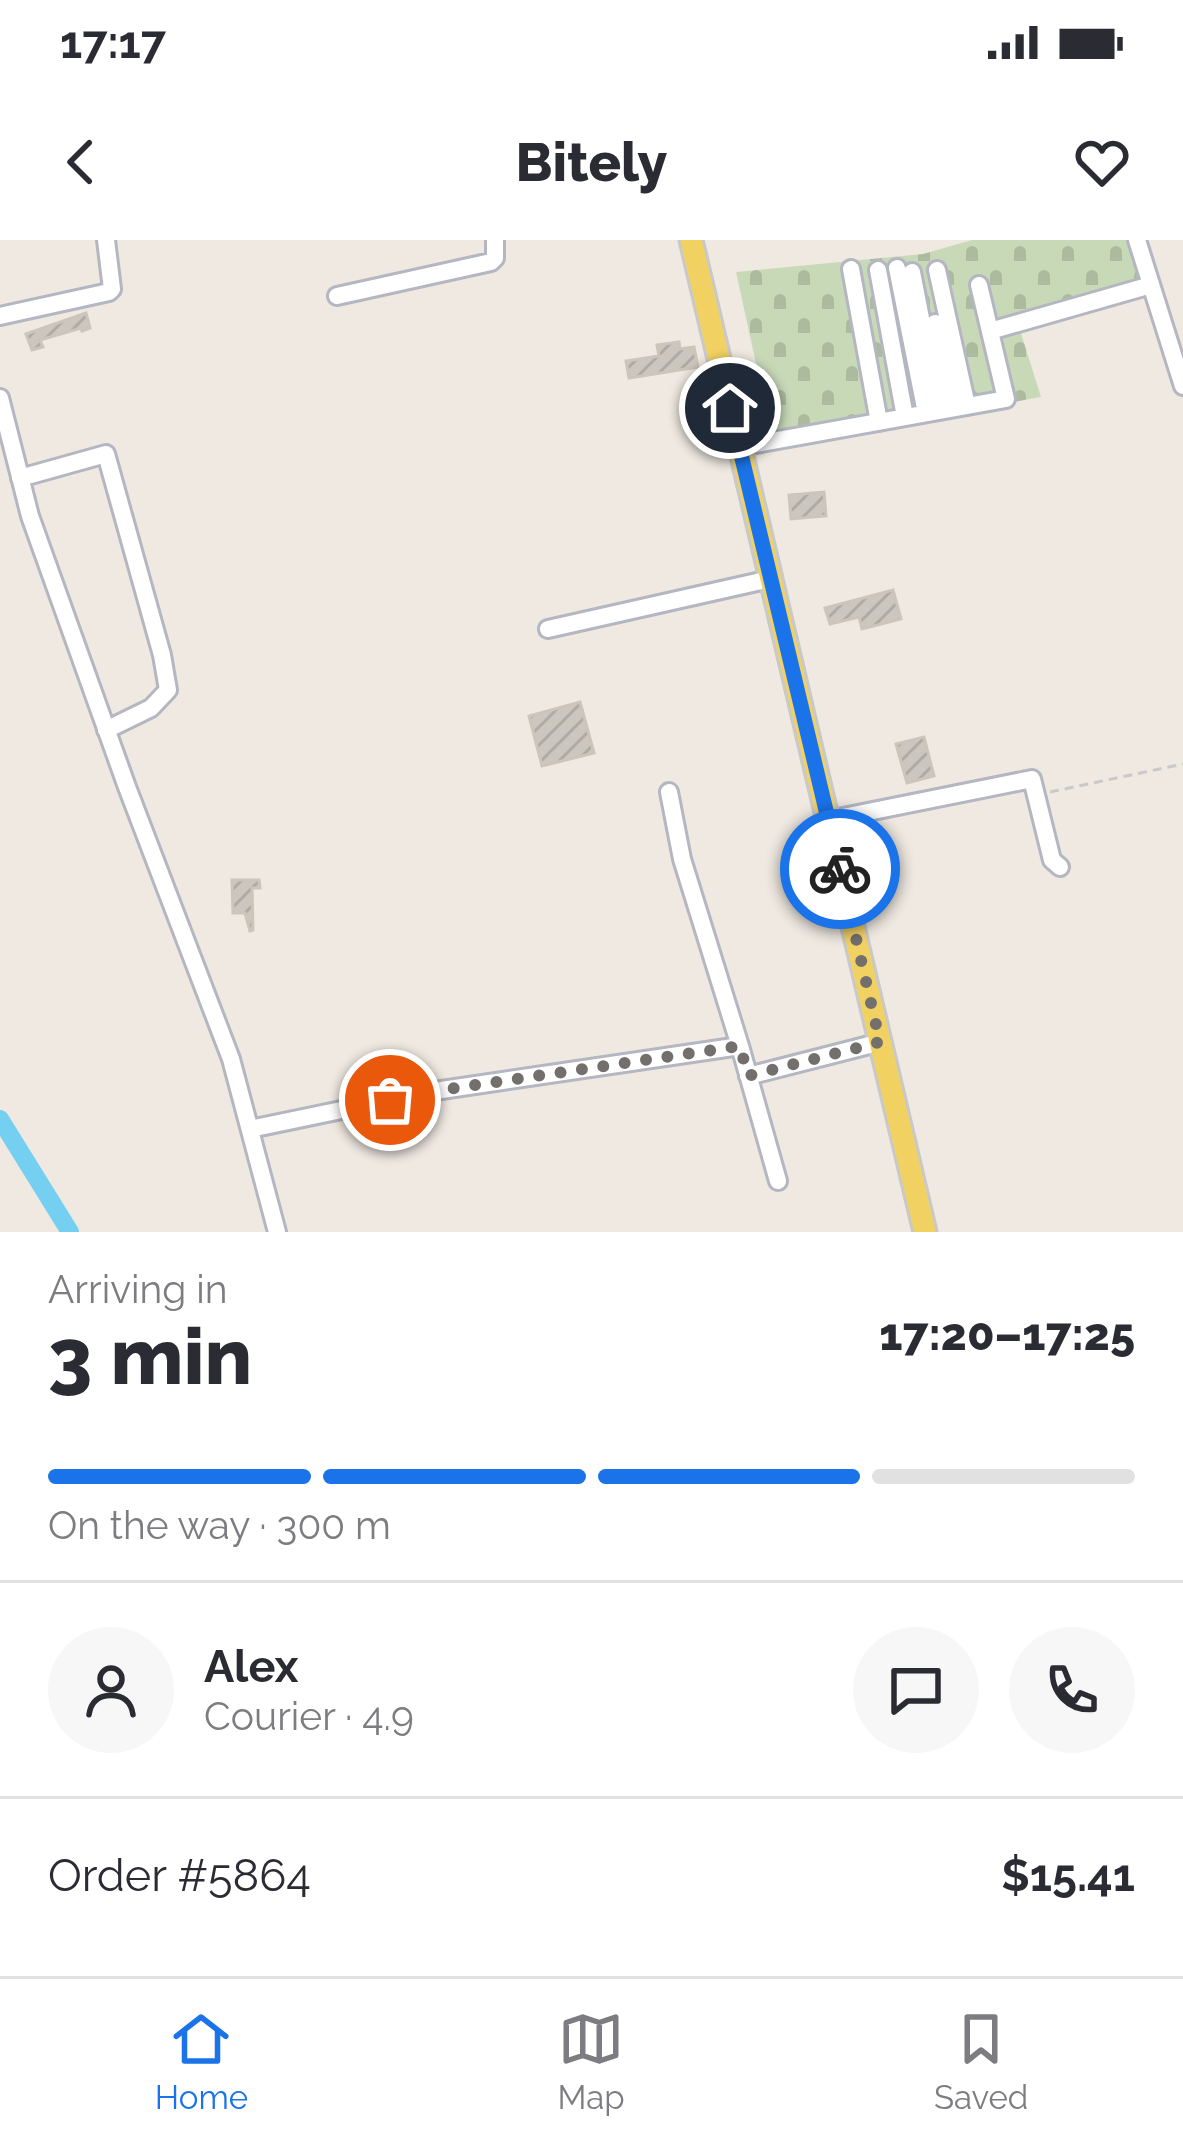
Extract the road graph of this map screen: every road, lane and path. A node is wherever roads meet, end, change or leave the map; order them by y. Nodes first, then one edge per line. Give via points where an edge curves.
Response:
1 (106, 240) edge
2 (495, 240) edge
3 (691, 240) edge
4 (1137, 240) edge
5 (851, 268) dead end
6 (938, 270) dead end
7 (979, 285) dead end
8 (1151, 285) junction
9 (337, 296) dead end
10 (0, 316) edge
11 (935, 323) dead end
12 (990, 331) junction
13 (1183, 386) edge
14 (0, 398) edge
15 (946, 410) junction
16 (905, 417) junction
17 (879, 422) junction
18 (739, 447) junction
19 (20, 478) junction
20 (770, 579) junction
21 (548, 629) dead end
22 (106, 730) junction
23 (1183, 764) edge
24 (669, 791) dead end
25 (1036, 795) junction
26 (828, 820) junction
27 (1060, 867) dead end
28 (880, 1042) junction
29 (740, 1046) junction
30 (748, 1076) junction
31 (250, 1129) junction
32 (778, 1181) dead end
33 (277, 1232) edge
34 (925, 1232) edge

1 - 10 street via 110,292
2 - 9 street via 491,262
3 - 18 main road
4 - 8 street
5 - 17 street
6 - 15 street
7 - 12 street
8 - 12 street
8 - 13 street
11 - 15 street
12 - 15 street via 1006,399
14 - 19 street
15 - 16 street
15 - 16 street via 895,270
16 - 17 street
17 - 18 street
18 - 20 main road
19 - 22 street
19 - 22 street via 106,454 168,690
20 - 21 street
20 - 26 main road
22 - 31 street
23 - 25 path
24 - 29 street
25 - 26 street via 1032,779
25 - 27 street
26 - 28 main road
28 - 30 street
28 - 34 main road
29 - 30 street
29 - 31 street via 428,1092
30 - 32 street
31 - 33 street

